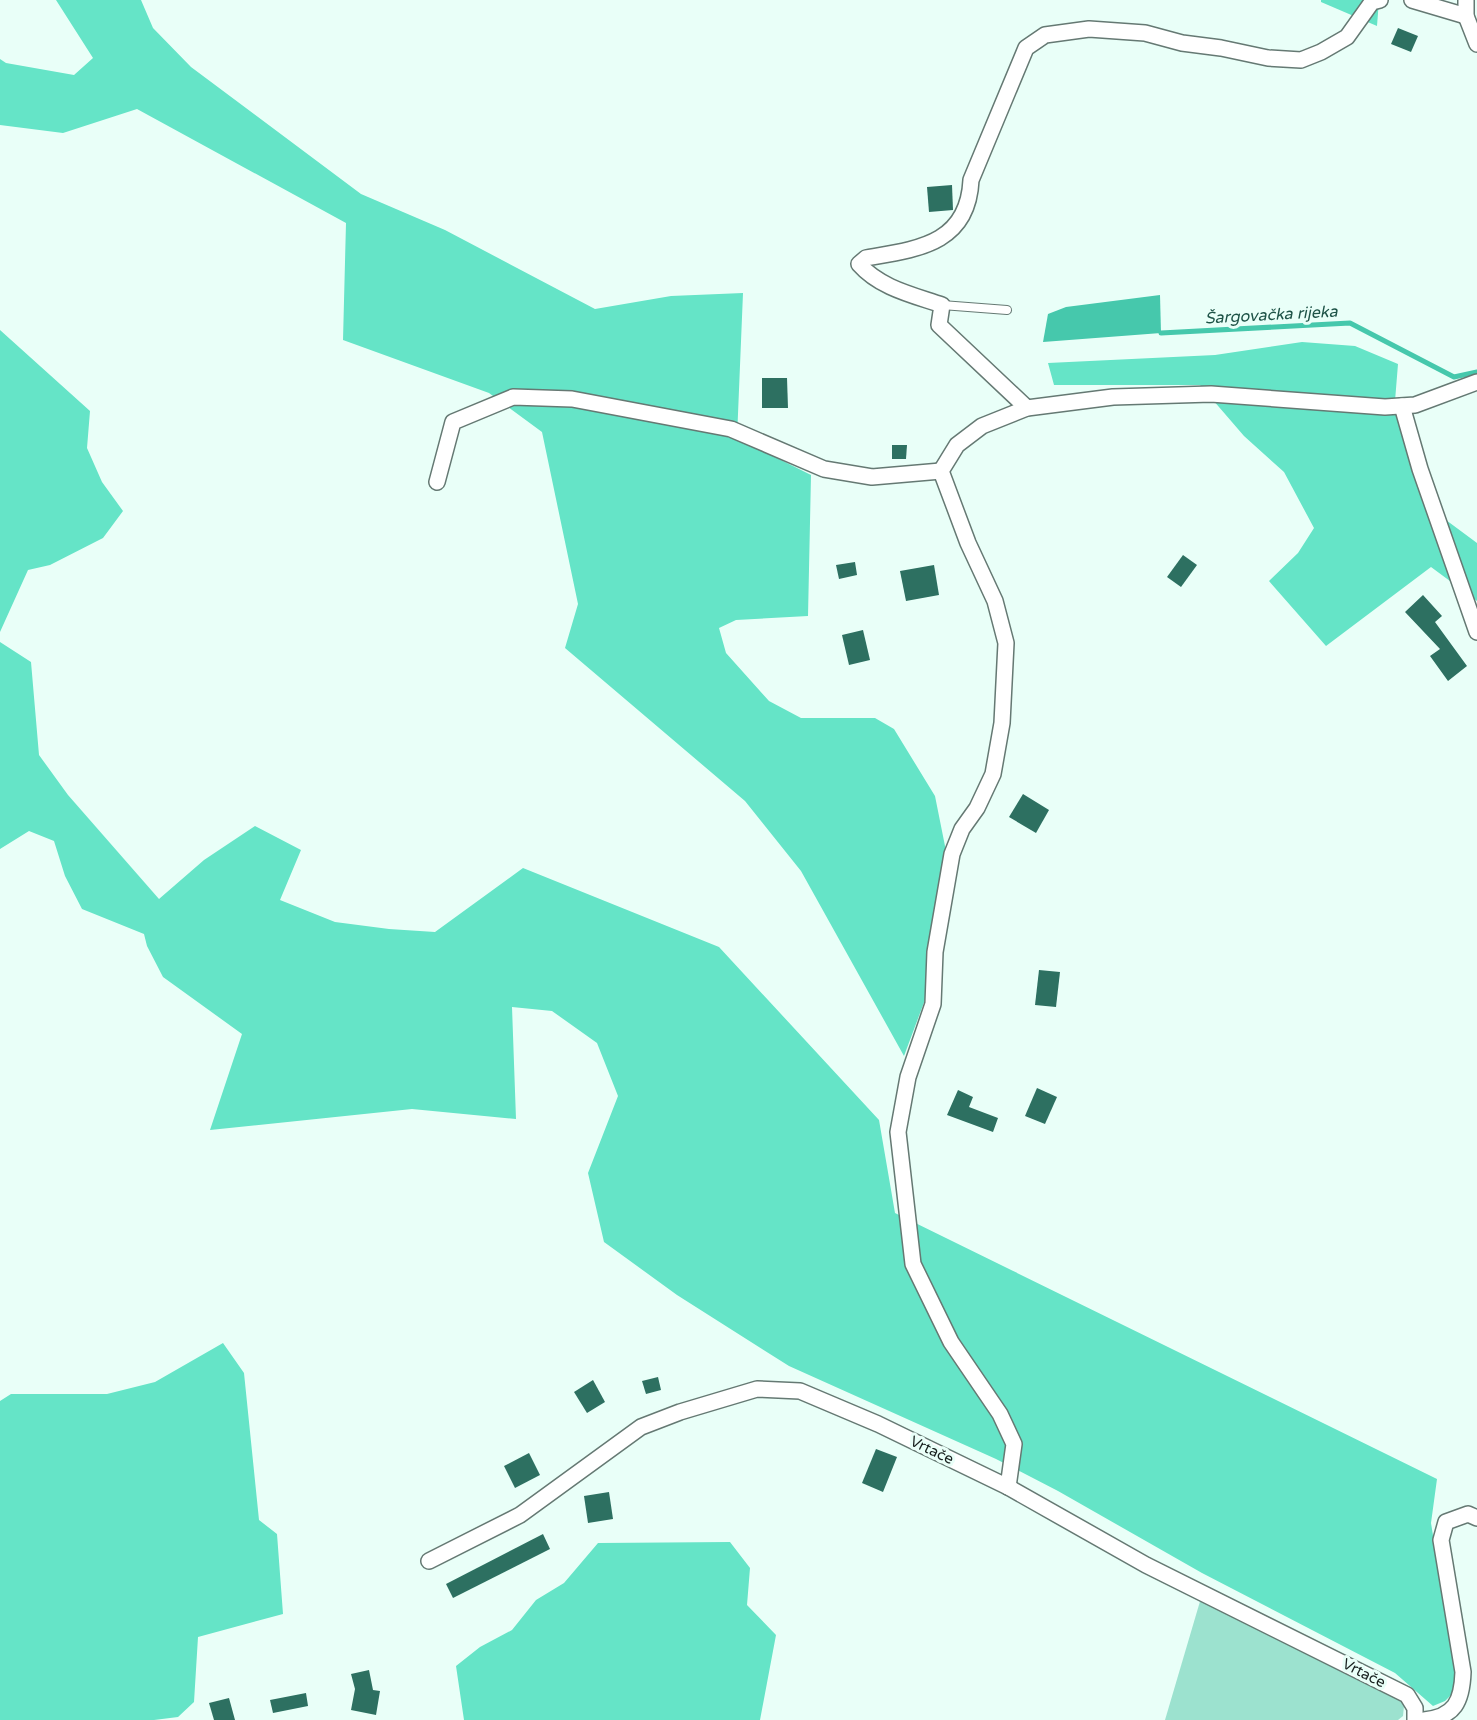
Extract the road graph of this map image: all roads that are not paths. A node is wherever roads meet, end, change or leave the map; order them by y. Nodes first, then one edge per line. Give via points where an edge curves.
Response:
1 (1380, 0) edge
2 (1412, 0) edge
3 (1467, 0) edge
4 (1467, 16) junction
5 (1477, 44) edge
6 (942, 305) junction
7 (1007, 310) dead end
8 (1476, 382) edge
9 (1402, 406) junction
10 (1027, 408) junction
11 (941, 471) junction
12 (437, 482) dead end
13 (1477, 632) edge
14 (1008, 1487) junction
15 (1477, 1518) edge
16 (429, 1561) dead end
17 (1415, 1720) edge
18 (1424, 1720) edge

1 - 6 street via 1372,2 1347,37 1301,60 1268,58 1145,33 1089,29 1045,35 1026,48 971,180 970,202 960,224 935,241 866,258 859,264 869,275 901,292
2 - 4 street
3 - 4 street
4 - 5 street
6 - 7 lane
6 - 10 street via 939,326
8 - 9 street via 1415,405
9 - 10 street via 1211,394 1113,397
9 - 13 street via 1420,470
10 - 11 street via 982,426 957,445
11 - 12 street via 872,477 824,469 731,429 572,399 513,397 453,423
11 - 14 street via 995,601 1006,643 1002,723 993,774 952,854 935,952 933,1004 908,1077 898,1132 913,1264 951,1342 1000,1414 1014,1444
14 - 16 street, Vrtače via 800,1390 757,1389 641,1427 520,1515
14 - 17 street, Vrtače via 1146,1566 1407,1695 1415,1708
15 - 18 street via 1468,1514 1446,1522 1441,1540 1463,1672 1462,1692 1452,1710

